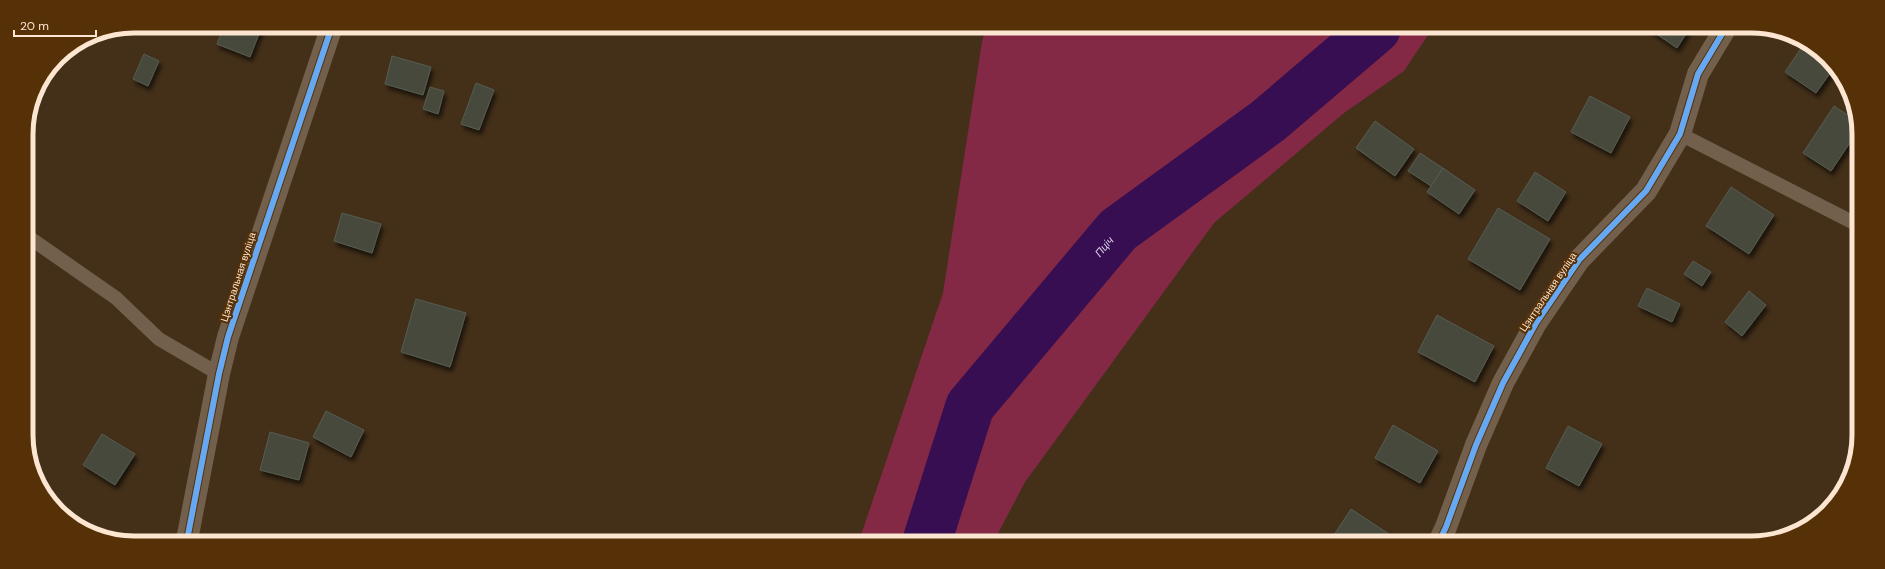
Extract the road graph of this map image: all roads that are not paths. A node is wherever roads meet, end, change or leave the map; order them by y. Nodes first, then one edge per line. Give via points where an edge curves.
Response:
1 (330, 33) edge
2 (1723, 33) edge
3 (1680, 134) junction
4 (1852, 222) edge
5 (33, 240) edge
6 (219, 374) junction
7 (188, 536) edge
8 (1442, 536) edge

1 - 6 street, Цэнтральная вуліца via 228,337
2 - 3 street, Цэнтральная вуліца via 1698,74
3 - 4 lane
3 - 8 street, Цэнтральная вуліца via 1646,191 1579,260 1536,323 1503,383 1476,445
5 - 6 lane via 116,298 159,339
6 - 7 street, Цэнтральная вуліца

